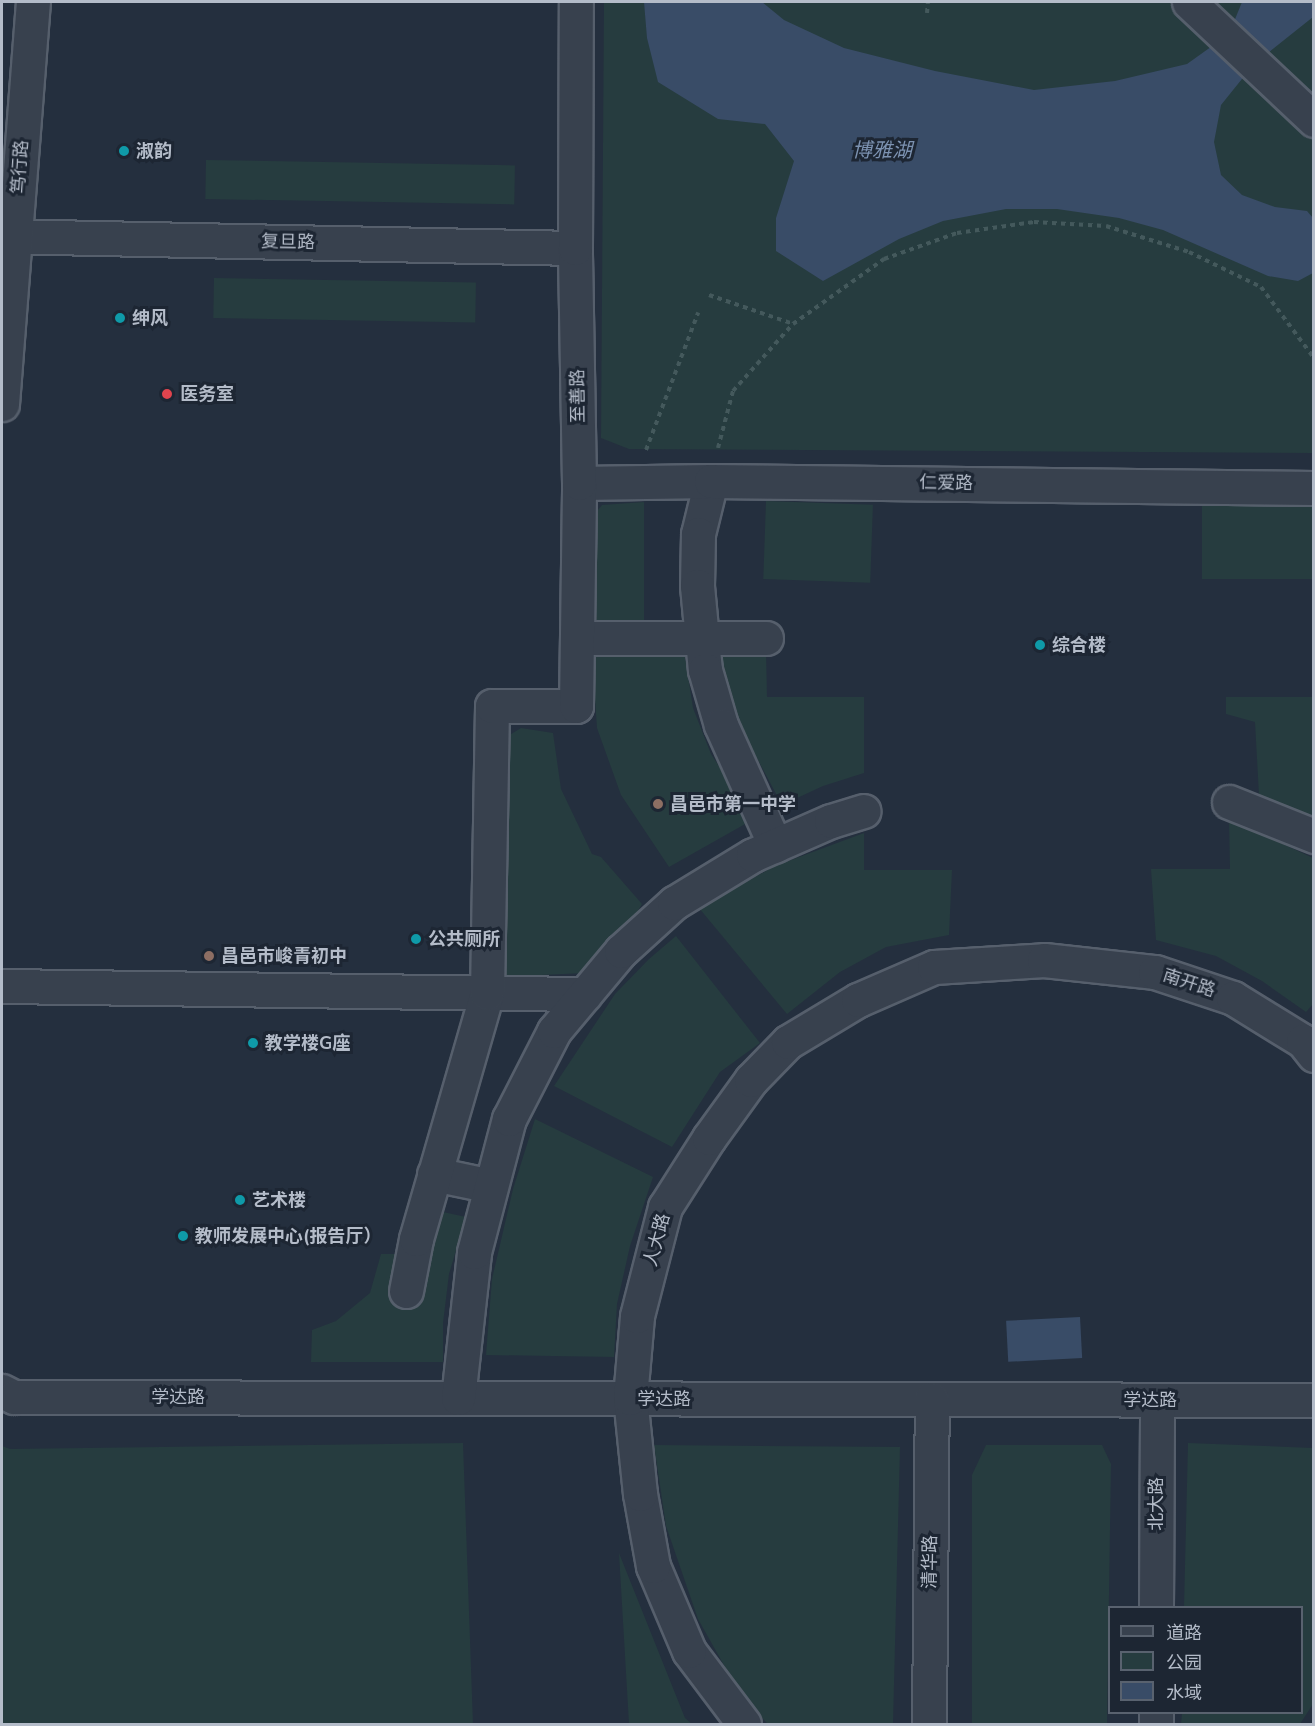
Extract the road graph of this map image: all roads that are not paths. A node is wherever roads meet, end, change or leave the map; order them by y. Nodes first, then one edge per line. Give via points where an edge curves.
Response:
1 (33, 2) edge
2 (576, 2) edge
3 (1192, 4) edge
4 (1314, 120) edge
5 (8, 236) edge
6 (575, 248) junction
7 (2, 404) edge
8 (711, 481) junction
9 (579, 483) junction
10 (1314, 488) edge
11 (577, 638) junction
12 (766, 638) dead end
13 (702, 640) junction
14 (1229, 802) dead end
15 (864, 811) dead end
16 (1314, 836) edge
17 (775, 845) junction
18 (1044, 960) joint
19 (2, 986) edge
20 (487, 993) junction
21 (585, 994) junction
22 (1314, 1055) edge
23 (434, 1174) junction
24 (491, 1186) junction
25 (406, 1291) dead end
26 (8, 1394) edge
27 (458, 1398) junction
28 (630, 1398) junction
29 (932, 1399) junction
30 (1157, 1400) junction
31 (1314, 1400) edge
32 (1156, 1606) edge
33 (744, 1725) edge
34 (929, 1725) edge

1 - 5 street, 笃行路
2 - 6 street, 至善路
3 - 4 street
5 - 6 street, 复旦路
5 - 7 street, 笃行路
6 - 9 street, 至善路
8 - 9 street, 仁爱路
8 - 10 street, 仁爱路
8 - 13 street via 698,534
9 - 11 street, 至善路
11 - 13 street
11 - 20 street, 至善路 via 576,706 492,706
12 - 13 street
13 - 17 street via 705,670 721,725
14 - 16 street
15 - 17 street via 831,820
17 - 21 street via 674,903 621,951
18 - 22 street, 南开路 via 1155,972 1233,998 1303,1041
18 - 28 street, 人大路 via 934,968 858,1000 788,1042 751,1080 665,1208 637,1316
19 - 20 street
20 - 21 street
20 - 23 street
21 - 24 street via 554,1031 509,1119
23 - 24 street
23 - 25 street
24 - 27 street via 474,1252
26 - 27 street, 学达路
27 - 28 street, 学达路
28 - 29 street, 学达路
28 - 33 street, 人大路 via 640,1494 654,1566 688,1651
29 - 30 street, 学达路
29 - 34 street, 清华路
30 - 31 street, 学达路
30 - 32 street, 北大路

